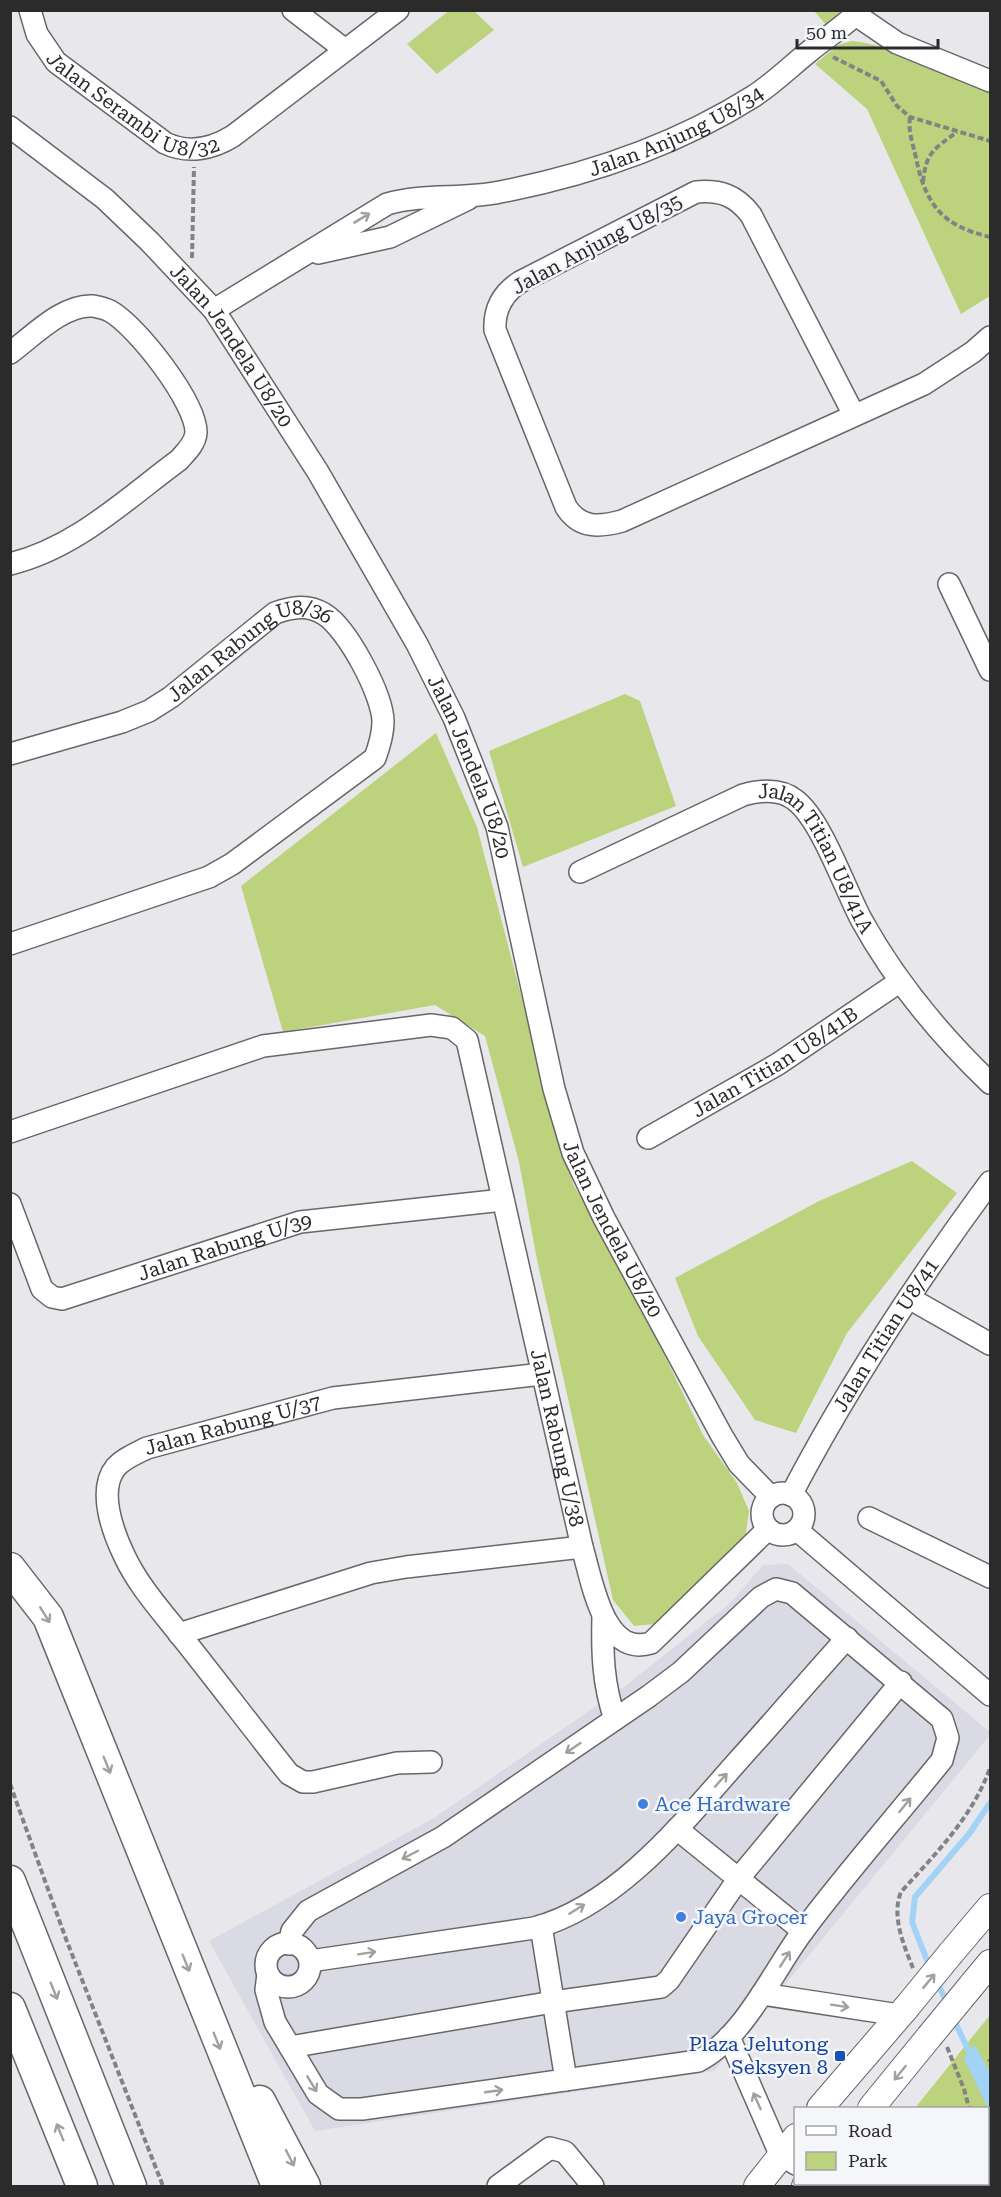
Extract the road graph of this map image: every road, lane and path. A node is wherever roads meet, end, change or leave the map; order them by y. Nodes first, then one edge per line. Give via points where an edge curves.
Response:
1 (30, 10) edge
2 (293, 10) edge
3 (398, 10) edge
4 (858, 13) edge
5 (818, 45) junction
6 (344, 49) junction
7 (990, 81) edge
8 (910, 117) junction
9 (10, 127) edge
10 (957, 132) junction
11 (990, 141) edge
12 (194, 149) junction
13 (923, 184) junction
14 (471, 197) junction
15 (990, 237) edge
16 (295, 260) junction
17 (192, 286) junction
18 (214, 310) junction
19 (990, 337) edge
20 (10, 353) edge
21 (854, 415) junction
22 (10, 564) edge
23 (949, 584) dead end
24 (990, 670) edge
25 (10, 754) edge
26 (580, 872) dead end
27 (10, 944) edge
28 (899, 982) junction
29 (990, 1083) edge
30 (10, 1132) edge
31 (648, 1138) dead end
32 (990, 1182) edge
33 (504, 1200) junction
34 (10, 1204) edge
35 (909, 1298) junction
36 (990, 1344) edge
37 (542, 1374) junction
38 (781, 1496) junction
39 (869, 1518) dead end
40 (768, 1529) junction
41 (797, 1530) junction
42 (582, 1547) junction
43 (10, 1568) edge
44 (990, 1577) edge
45 (603, 1616) junction
46 (179, 1634) junction
47 (847, 1638) junction
48 (901, 1682) junction
49 (990, 1695) edge
50 (615, 1719) junction
51 (431, 1762) dead end
52 (10, 1784) edge
53 (677, 1829) junction
54 (739, 1878) junction
55 (10, 1881) edge
56 (990, 1907) edge
57 (541, 1926) junction
58 (803, 1931) junction
59 (289, 1944) junction
60 (310, 1961) junction
61 (990, 1963) edge
62 (268, 1974) junction
63 (762, 1994) junction
64 (553, 2002) junction
65 (10, 2008) edge
66 (902, 2011) junction
67 (729, 2037) junction
68 (290, 2048) junction
69 (232, 2078) junction
70 (566, 2080) junction
71 (822, 2107) edge
72 (873, 2107) edge
73 (790, 2152) edge
74 (504, 2185) edge
75 (82, 2187) edge
76 (131, 2187) edge
77 (163, 2187) edge
78 (277, 2187) edge
79 (304, 2187) edge
80 (593, 2187) edge
81 (757, 2187) edge

1 - 12 street, Jalan Serambi U8/32 via 37,34 56,62 165,143
2 - 6 street
3 - 6 street, Jalan Serambi U8/32
4 - 5 street, Jalan Anjung U8/34
4 - 7 street, Jalan Anjung U8/34 via 897,43
5 - 8 path via 841,62 881,81 897,106
5 - 14 street, Jalan Anjung U8/34 via 756,95 657,146 550,180
6 - 12 street, Jalan Serambi U8/32 via 233,136
8 - 10 path
8 - 13 path via 908,130
9 - 17 street, Jalan Jendela U8/20 via 105,199
10 - 11 path
10 - 13 path via 925,161
12 - 17 path
13 - 15 path via 931,202 952,224
14 - 16 street, Jalan Anjung U8/34 via 390,237
16 -> 14 street, Jalan Anjung U8/34 via 387,204 420,197
16 - 18 street, Jalan Anjung U8/34
17 - 18 street, Jalan Jendela U8/20
18 - 38 street, Jalan Jendela U8/20 via 324,482 454,717 497,827 554,1089 573,1152 604,1218 722,1436 739,1464
19 - 21 street, Jalan Anjung U8/35 via 924,384
20 - 22 street via 73,310 92,306 109,310 153,353 192,415 196,433 179,460 80,534 39,557
21 - 21 street, Jalan Anjung U8/35 via 622,521 596,526 583,523 566,507 495,330 498,306 508,289 520,282 696,192 720,192 742,203 751,215
23 - 24 street
25 - 27 street, Jalan Rabung U8/36 via 122,723 149,711 275,613 292,607 310,608 338,627 374,685 383,722 375,758 232,864 209,876
26 - 28 street, Jalan Titian U8/41A via 743,795 760,790 785,794 797,801 816,827 861,919
28 - 29 street, Jalan Titian U8/41A
28 - 31 street, Jalan Titian U8/41B via 777,1064
30 - 33 street, Jalan Rabung U/38 via 263,1046 431,1025 452,1028 467,1040
32 - 35 street, Jalan Titian U8/41
33 - 34 street, Jalan Rabung U/39 via 300,1222 62,1299 52,1297 42,1288
33 - 37 street, Jalan Rabung U/38
35 - 36 street
35 - 38 street, Jalan Titian U8/41 via 811,1456
37 - 42 street, Jalan Rabung U/38
37 - 46 street, Jalan Rabung U/37 via 333,1398 147,1448 130,1456 116,1468 110,1481 110,1517 125,1557
38 - 40 street via 763,1506
38 - 41 street via 800,1502 804,1514
39 - 44 street
40 - 41 street via 783,1535
40 - 45 street, Jalan Rabung U/38 via 651,1643 632,1645 620,1638
41 - 49 street
42 - 45 street, Jalan Rabung U/38
42 - 46 street via 372,1573
43 -> 69 highway via 48,1617
45 - 50 street via 602,1665 606,1695
46 - 51 street, Jalan Rabung U/37 via 289,1774 303,1782 333,1780 396,1763
47 - 48 street
47 - 50 street via 792,1593 776,1589 761,1598 681,1672
53 -> 47 street
48 - 54 street
58 -> 48 street via 942,1760 948,1738 942,1719
50 -> 59 street via 443,1837 308,1911 292,1931
52 - 77 path via 66,1940
53 - 54 street
57 -> 53 street via 562,1918 632,1875
54 - 58 street
54 - 64 street via 661,1987
55 -> 76 highway
66 -> 56 main road, bridge
60 -> 57 street
57 - 64 street
63 -> 58 street
59 - 60 street via 304,1951
59 - 62 street via 270,1953
60 - 62 street via 303,1981 291,1987 277,1984
61 -> 72 main road, bridge
62 - 68 street via 268,2003
63 -> 66 street
63 - 67 street
64 - 68 street
64 - 70 street
75 -> 65 highway
66 - 71 main road
67 - 70 street via 698,2061
73 -> 67 street
68 -> 70 street via 318,2094 330,2105 348,2111
69 - 78 highway
69 -> 79 highway via 260,2100
73 - 81 main road
74 - 80 street via 546,2150 555,2148 565,2152

